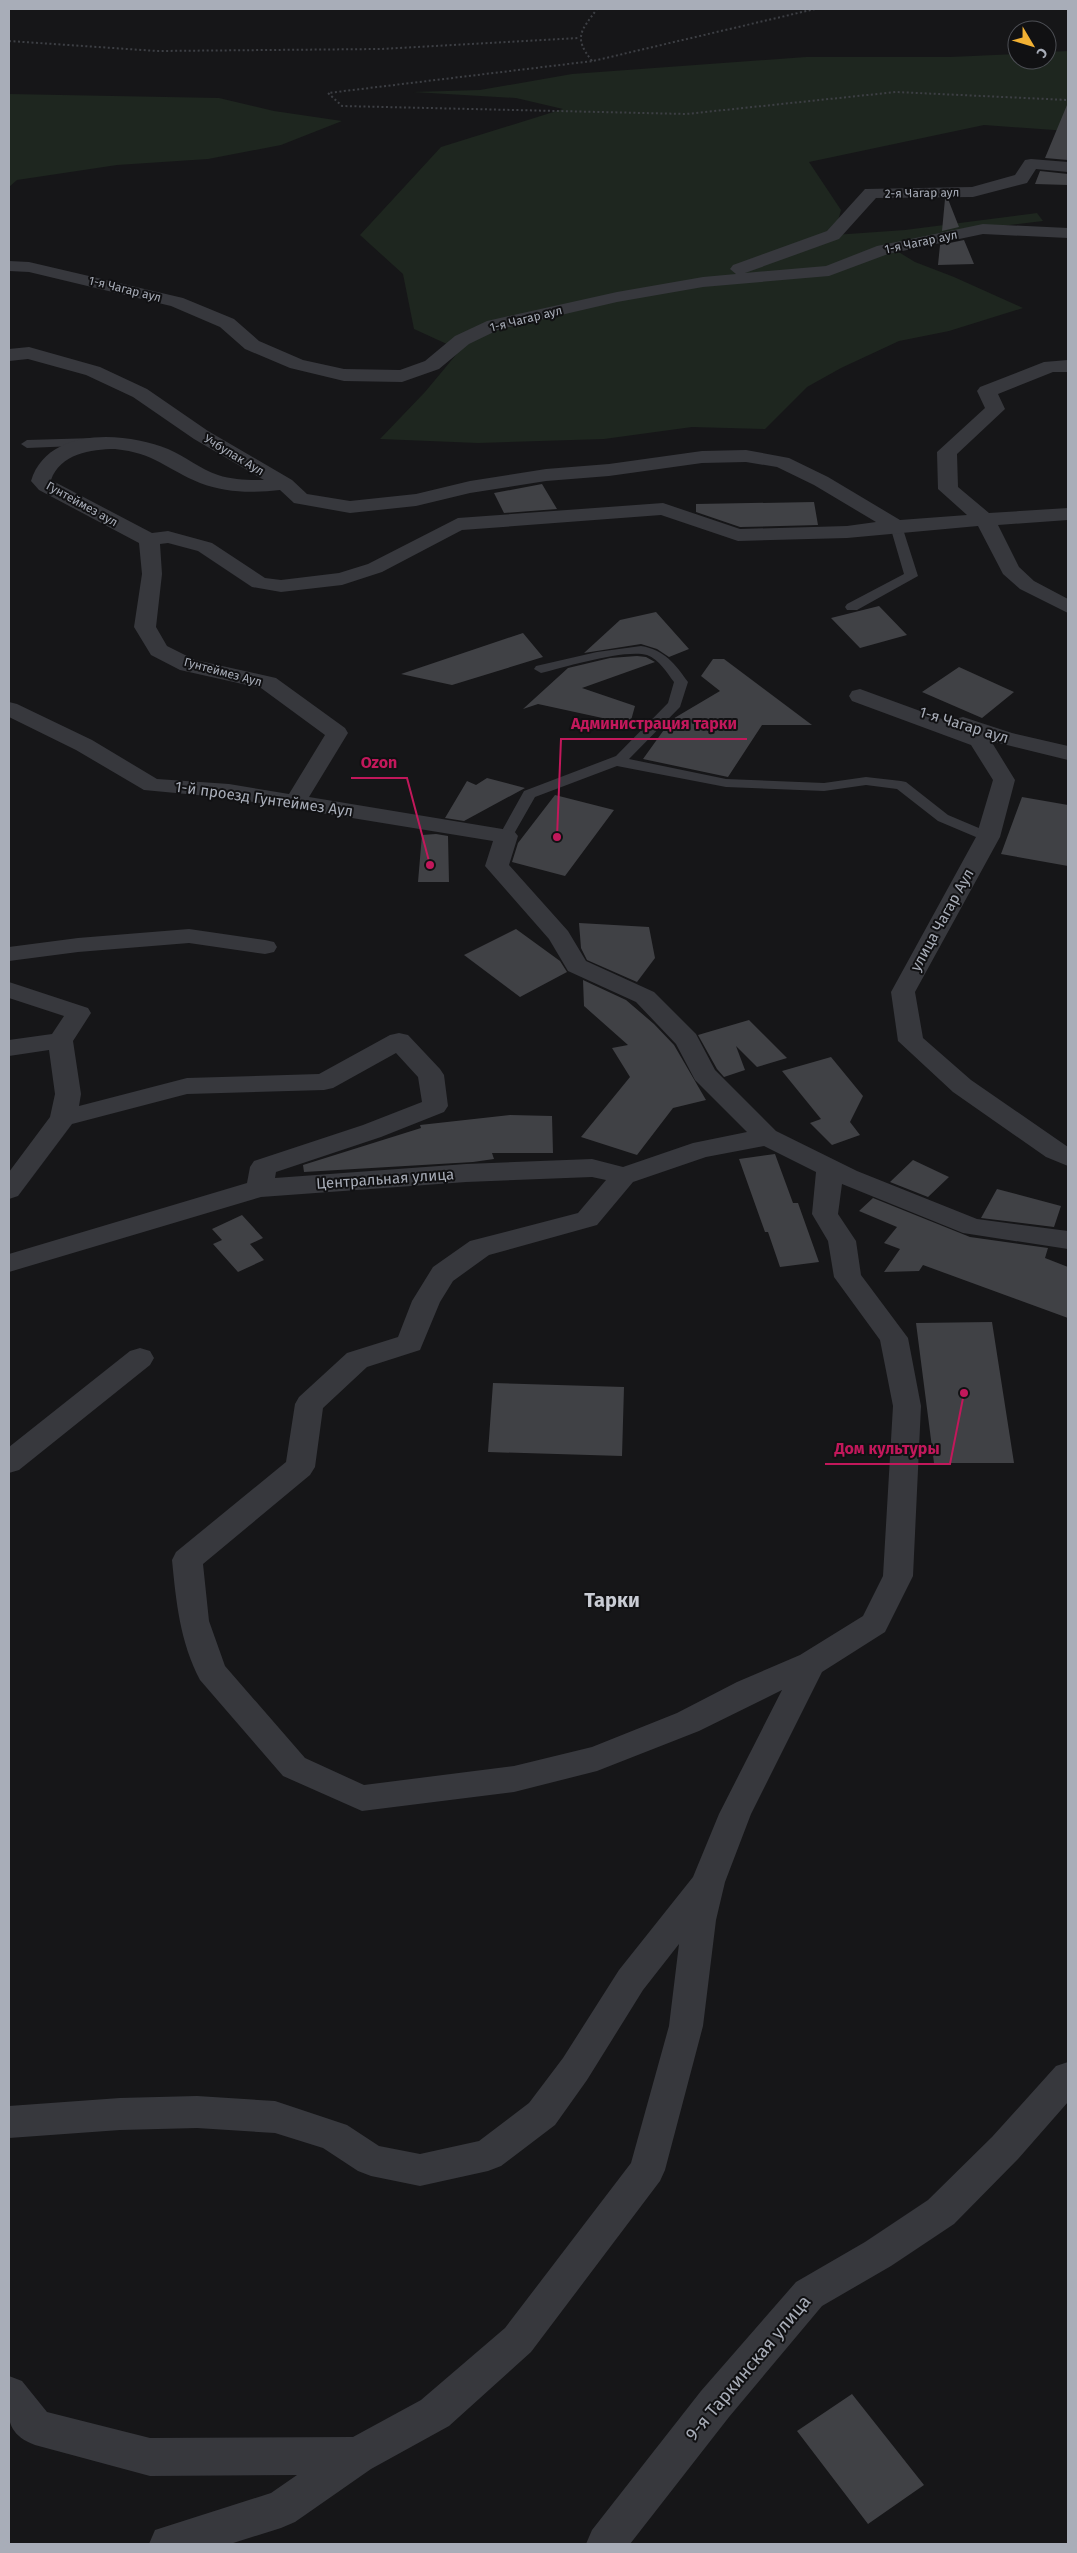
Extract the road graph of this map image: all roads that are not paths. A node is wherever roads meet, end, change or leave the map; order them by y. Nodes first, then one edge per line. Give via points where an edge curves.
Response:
1 (1068, 167) edge
2 (1068, 233) edge
3 (9, 266) edge
4 (703, 282) junction
5 (9, 355) edge
6 (1068, 366) edge
7 (98, 442) junction
8 (27, 444) dead end
9 (285, 484) junction
10 (1068, 514) edge
11 (985, 520) junction
12 (896, 526) junction
13 (149, 540) junction
14 (852, 606) dead end
15 (1068, 607) edge
16 (541, 669) dead end
17 (860, 696) joint
18 (9, 709) edge
19 (1068, 753) edge
20 (615, 762) junction
21 (295, 802) junction
22 (506, 836) junction
23 (988, 837) junction
24 (265, 947) dead end
25 (9, 954) edge
26 (9, 990) edge
27 (60, 1041) junction
28 (9, 1048) edge
29 (63, 1118) junction
30 (766, 1137) junction
31 (1068, 1157) edge
32 (830, 1168) junction
33 (624, 1176) junction
34 (260, 1188) junction
35 (9, 1190) edge
36 (1068, 1240) edge
37 (9, 1263) edge
38 (140, 1358) dead end
39 (9, 1462) edge
40 (811, 1664) junction
41 (708, 1882) junction
42 (1068, 2077) edge
43 (9, 2122) edge
44 (9, 2394) edge
45 (356, 2456) junction
46 (169, 2544) edge
47 (606, 2544) edge

1 - 4 street, 2-я Чагар аул via 1031,164 1021,178 972,192 871,194 833,235
2 - 4 street, 1-я Чагар аул via 983,229 883,250 829,271
3 - 4 street, 1-я Чагар аул via 48,271 177,302 227,323 252,345 297,364 344,375 402,376 432,365 462,340 494,325
5 - 9 street, Учбулак Аул via 29,353 93,371 140,392 202,436
6 - 11 street via 1051,366 987,391 995,408 947,452 948,489
7 - 8 lane
7 - 9 street, Гунтеймез аул via 155,451 208,479 228,484 246,487
7 - 13 street, Гунтеймез аул via 62,453 41,481
9 - 12 street, Учбулак Аул via 302,499 350,507 416,500 470,487 546,475 702,457 746,456 782,462
10 - 11 street
11 - 12 street
11 - 15 street via 1010,570 1027,585
12 - 13 street via 847,532 738,535 663,509 458,524 375,568 350,576 281,586 259,583 205,547 168,536
12 - 14 lane via 911,576
13 - 21 street, Гунтеймез Аул via 152,574 145,627 159,650 188,665 268,683 338,733
16 - 20 lane via 631,650 651,652 669,666 680,682 675,704
17 - 19 street, 1-я Чагар аул
17 - 23 street, улица Чагар Аул via 980,740 1004,780
18 - 21 street, 1-й проезд Гунтеймез Аул via 84,745 152,785 229,791
20 - 22 lane via 529,794
20 - 23 lane via 726,783 824,787 866,781 900,785 943,818
21 - 22 street, 1-й проезд Гунтеймез Аул
22 - 30 street via 498,866 560,936 577,966 645,997 687,1040 704,1074
23 - 31 street, улица Чагар Аул via 903,992 911,1041 962,1086 1055,1152
24 - 25 street via 189,936
26 - 27 street via 79,1013
27 - 28 street
27 - 29 street via 68,1094
29 - 34 street via 187,1086 324,1082 399,1041 431,1075 435,1106 372,1131 263,1167
29 - 35 street
30 - 32 street
30 - 33 street via 702,1149
32 - 36 street via 973,1227
32 - 40 street via 825,1214 842,1241 848,1277 894,1338 906,1406 898,1576 874,1624
33 - 34 street, Центральная улица via 592,1168 466,1173
33 - 40 street via 587,1219 480,1248 443,1274 426,1301 410,1343 357,1360 309,1404 300,1467 187,1560 194,1621 211,1671 294,1767 362,1798 514,1779 597,1758 688,1722
34 - 37 street, Центральная улица
38 - 39 street
40 - 41 street via 735,1814
41 - 43 street via 631,1980 575,2069 542,2114 488,2154 420,2170 371,2160 334,2136 275,2117 120,2114
41 - 45 street via 699,1920 686,2026 647,2170 518,2340 435,2413
42 - 47 street, 9-я Таркинская улица via 1005,2148 941,2212 809,2294 716,2404
44 - 45 street via 36,2427 150,2457
45 - 46 street via 281,2509

